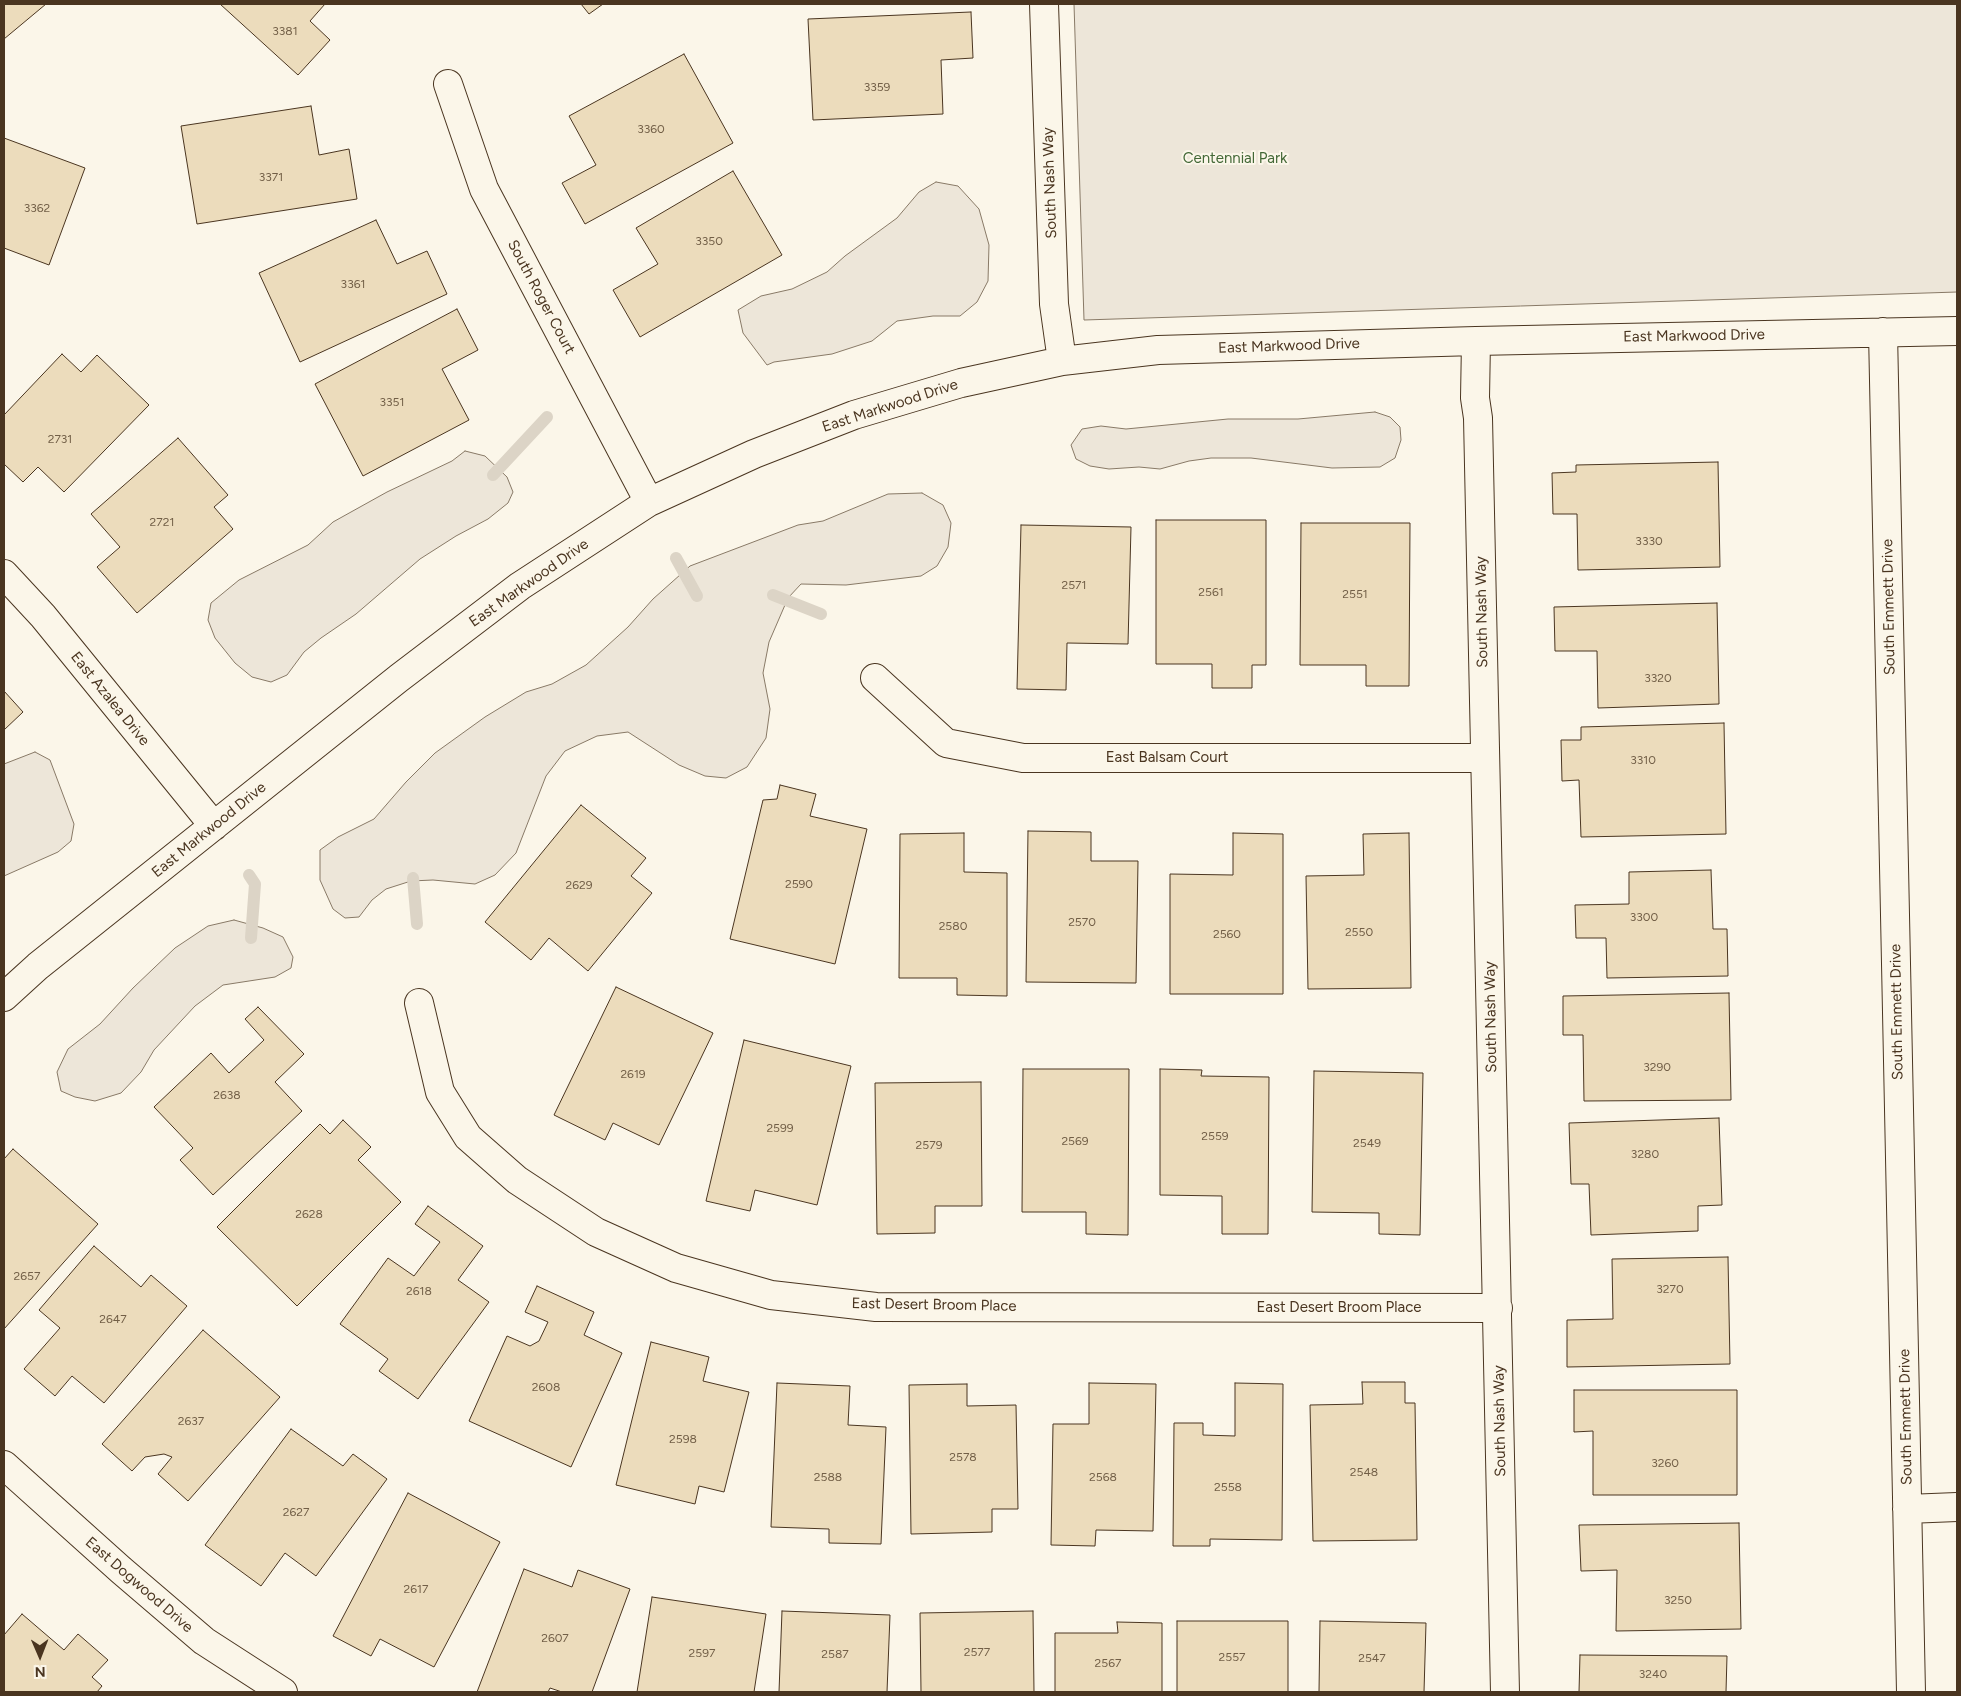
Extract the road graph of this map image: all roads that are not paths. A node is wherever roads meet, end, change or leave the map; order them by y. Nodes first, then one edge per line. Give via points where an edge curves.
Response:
1 (1044, 4) edge
2 (448, 84) dead end
3 (1957, 331) edge
4 (1883, 332) junction
5 (1476, 341) junction
6 (1062, 361) junction
7 (649, 502) junction
8 (4, 574) edge
9 (875, 678) dead end
10 (1484, 758) junction
11 (214, 826) junction
12 (4, 997) edge
13 (419, 1003) dead end
14 (1498, 1308) junction
15 (4, 1465) edge
16 (1957, 1507) edge
17 (1908, 1509) junction
18 (283, 1692) edge
19 (1505, 1692) edge
20 (1911, 1692) edge

1 - 6 street, South Nash Way via 1054,304
2 - 7 street, South Roger Court via 484,189
3 - 4 street, East Markwood Drive
4 - 5 street, East Markwood Drive
4 - 17 street, South Emmett Drive
5 - 6 street, East Markwood Drive via 1158,350
5 - 10 street, South Nash Way
6 - 7 street, East Markwood Drive via 962,383 854,415 754,454
7 - 11 street, East Markwood Drive via 520,586
8 - 11 street, East Azalea Drive via 43,616
9 - 10 street, East Balsam Court via 946,742 1023,758
10 - 14 street, South Nash Way
11 - 12 street, East Markwood Drive via 38,966
13 - 14 street, East Desert Broom Place via 440,1092 468,1138 517,1180 596,1232 676,1268 771,1295 876,1307
14 - 19 street, South Nash Way
15 - 18 street, East Dogwood Drive via 204,1641
16 - 17 street
17 - 20 street, South Emmett Drive

